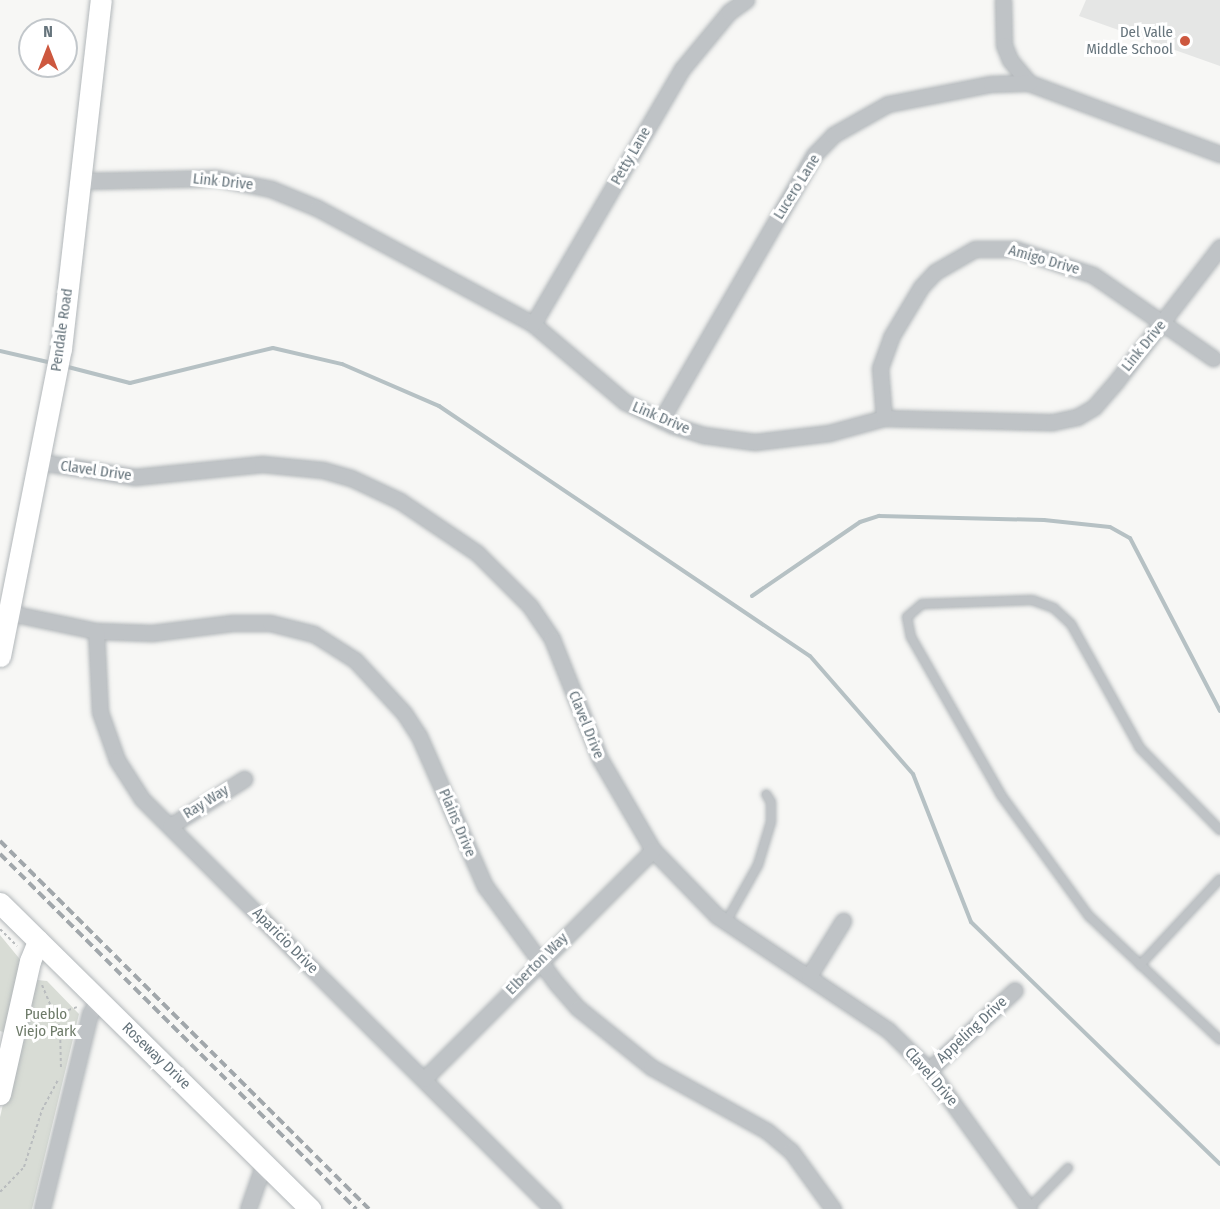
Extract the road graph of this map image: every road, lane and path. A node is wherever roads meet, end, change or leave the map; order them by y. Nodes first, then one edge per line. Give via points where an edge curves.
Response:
1 (101, 0) edge
2 (746, 0) edge
3 (1003, 0) edge
4 (1029, 83) junction
5 (1220, 154) edge
6 (81, 181) junction
7 (1220, 247) edge
8 (1162, 322) junction
9 (533, 324) junction
10 (1213, 358) dead end
11 (884, 418) junction
12 (661, 420) junction
13 (40, 462) junction
14 (10, 614) junction
15 (96, 632) junction
16 (0, 656) edge
17 (244, 780) dead end
18 (766, 794) dead end
19 (170, 826) junction
20 (1220, 830) edge
21 (652, 850) junction
22 (1220, 879) edge
23 (0, 903) edge
24 (843, 921) dead end
25 (726, 922) junction
26 (38, 942) junction
27 (540, 962) junction
28 (1140, 964) junction
29 (809, 976) junction
30 (39, 978) dead end
31 (1015, 990) dead end
32 (89, 1004) junction
33 (57, 1014) junction
34 (1220, 1040) edge
35 (929, 1070) junction
36 (424, 1079) junction
37 (0, 1094) edge
38 (264, 1163) junction
39 (1068, 1168) dead end
40 (0, 1192) edge
41 (42, 1209) edge
42 (248, 1209) edge
43 (310, 1209) edge
44 (553, 1209) edge
45 (832, 1209) edge
46 (1029, 1209) edge

1 - 6 street, Pendale Road
2 - 9 street, Petty Lane via 729,12 686,62
3 - 4 street via 1004,45 1010,60
4 - 5 street
4 - 12 street, Lucero Lane via 991,84 888,104 833,135 814,155
6 - 9 street, Link Drive via 216,178 271,189 317,208
6 - 13 street, Pendale Road via 61,349
7 - 8 street, Link Drive
8 - 10 street, Amigo Drive
8 - 11 street, Link Drive via 1094,407 1077,417 1053,422
8 - 11 street, Amigo Drive via 1093,275 1015,249 975,249 935,272 921,287 891,337 880,368
9 - 12 street, Link Drive via 610,391
11 - 12 street, Link Drive via 829,433 755,442 703,435
13 - 14 street, Pendale Road
13 - 21 street, Clavel Drive via 135,477 215,467 290,465 351,478 400,501 440,526 490,565 541,622 552,639 600,759
14 - 15 street, Plains Drive
14 - 16 street, Pendale Road
15 - 19 street, Aparicio Drive via 97,691 107,737 142,799
15 - 27 street, Plains Drive via 152,633 232,623 270,623 314,634 356,660 404,712 419,736 485,886
17 - 19 street, Ray Way
18 - 25 lane via 771,802 771,822 761,854 752,881
19 - 36 street, Aparicio Drive
20 - 28 lane via 1140,748 1071,624 1054,608 1032,600 922,604 907,617 911,637 1001,795 1089,916
21 - 25 street, Clavel Drive
21 - 27 street, Elberton Way
22 - 28 lane
23 - 26 street, Roseway Drive
24 - 29 street
25 - 29 street, Clavel Drive
26 - 32 street, Roseway Drive
26 - 37 street
27 - 36 street, Elberton Way
27 - 45 street, Plains Drive via 578,1008 622,1047 682,1086 750,1120 791,1151
28 - 34 lane
29 - 35 street, Clavel Drive via 880,1024
30 - 33 path
31 - 35 street, Appeling Drive
32 - 33 path
32 - 38 street, Roseway Drive
32 - 41 street
33 - 40 path via 61,1057 57,1082 42,1110 24,1167
35 - 46 street, Clavel Drive
36 - 44 street, Aparicio Drive
38 - 42 street
38 - 43 street, Roseway Drive
39 - 46 lane

